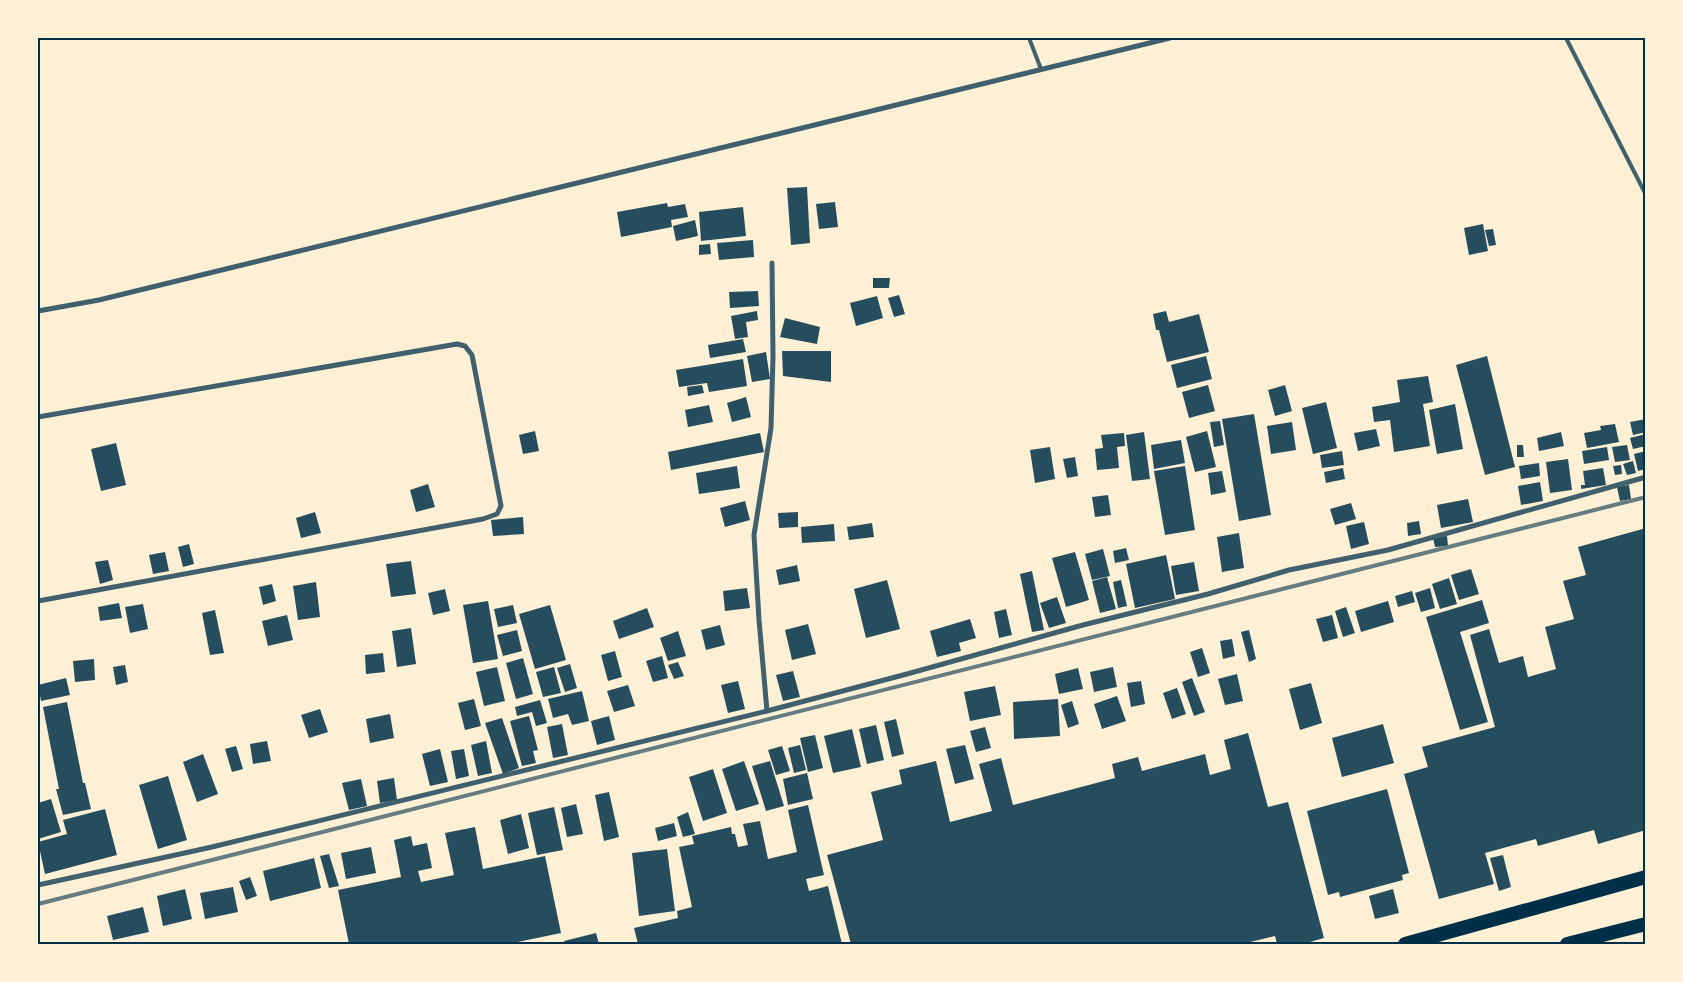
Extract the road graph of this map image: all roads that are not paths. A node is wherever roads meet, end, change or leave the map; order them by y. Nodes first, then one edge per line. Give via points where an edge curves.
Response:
1 (1029, 38) edge
2 (1170, 38) edge
3 (1566, 38) edge
4 (1041, 69) junction
5 (1646, 194) edge
6 (772, 264) dead end
7 (38, 310) edge
8 (38, 417) edge
9 (1646, 477) edge
10 (38, 601) edge
11 (767, 711) junction
12 (1646, 877) edge
13 (38, 886) edge
14 (1646, 924) edge
15 (1405, 944) edge
16 (1566, 944) edge

1 - 4 lane
2 - 4 street
3 - 5 lane
4 - 7 street via 99,300
6 - 11 street via 772,428 754,535
8 - 10 street via 456,344 465,346 472,355 501,506 497,514 483,519
9 - 11 street via 1388,550 1289,570
11 - 13 street via 212,847
12 - 15 highway
14 - 16 highway

